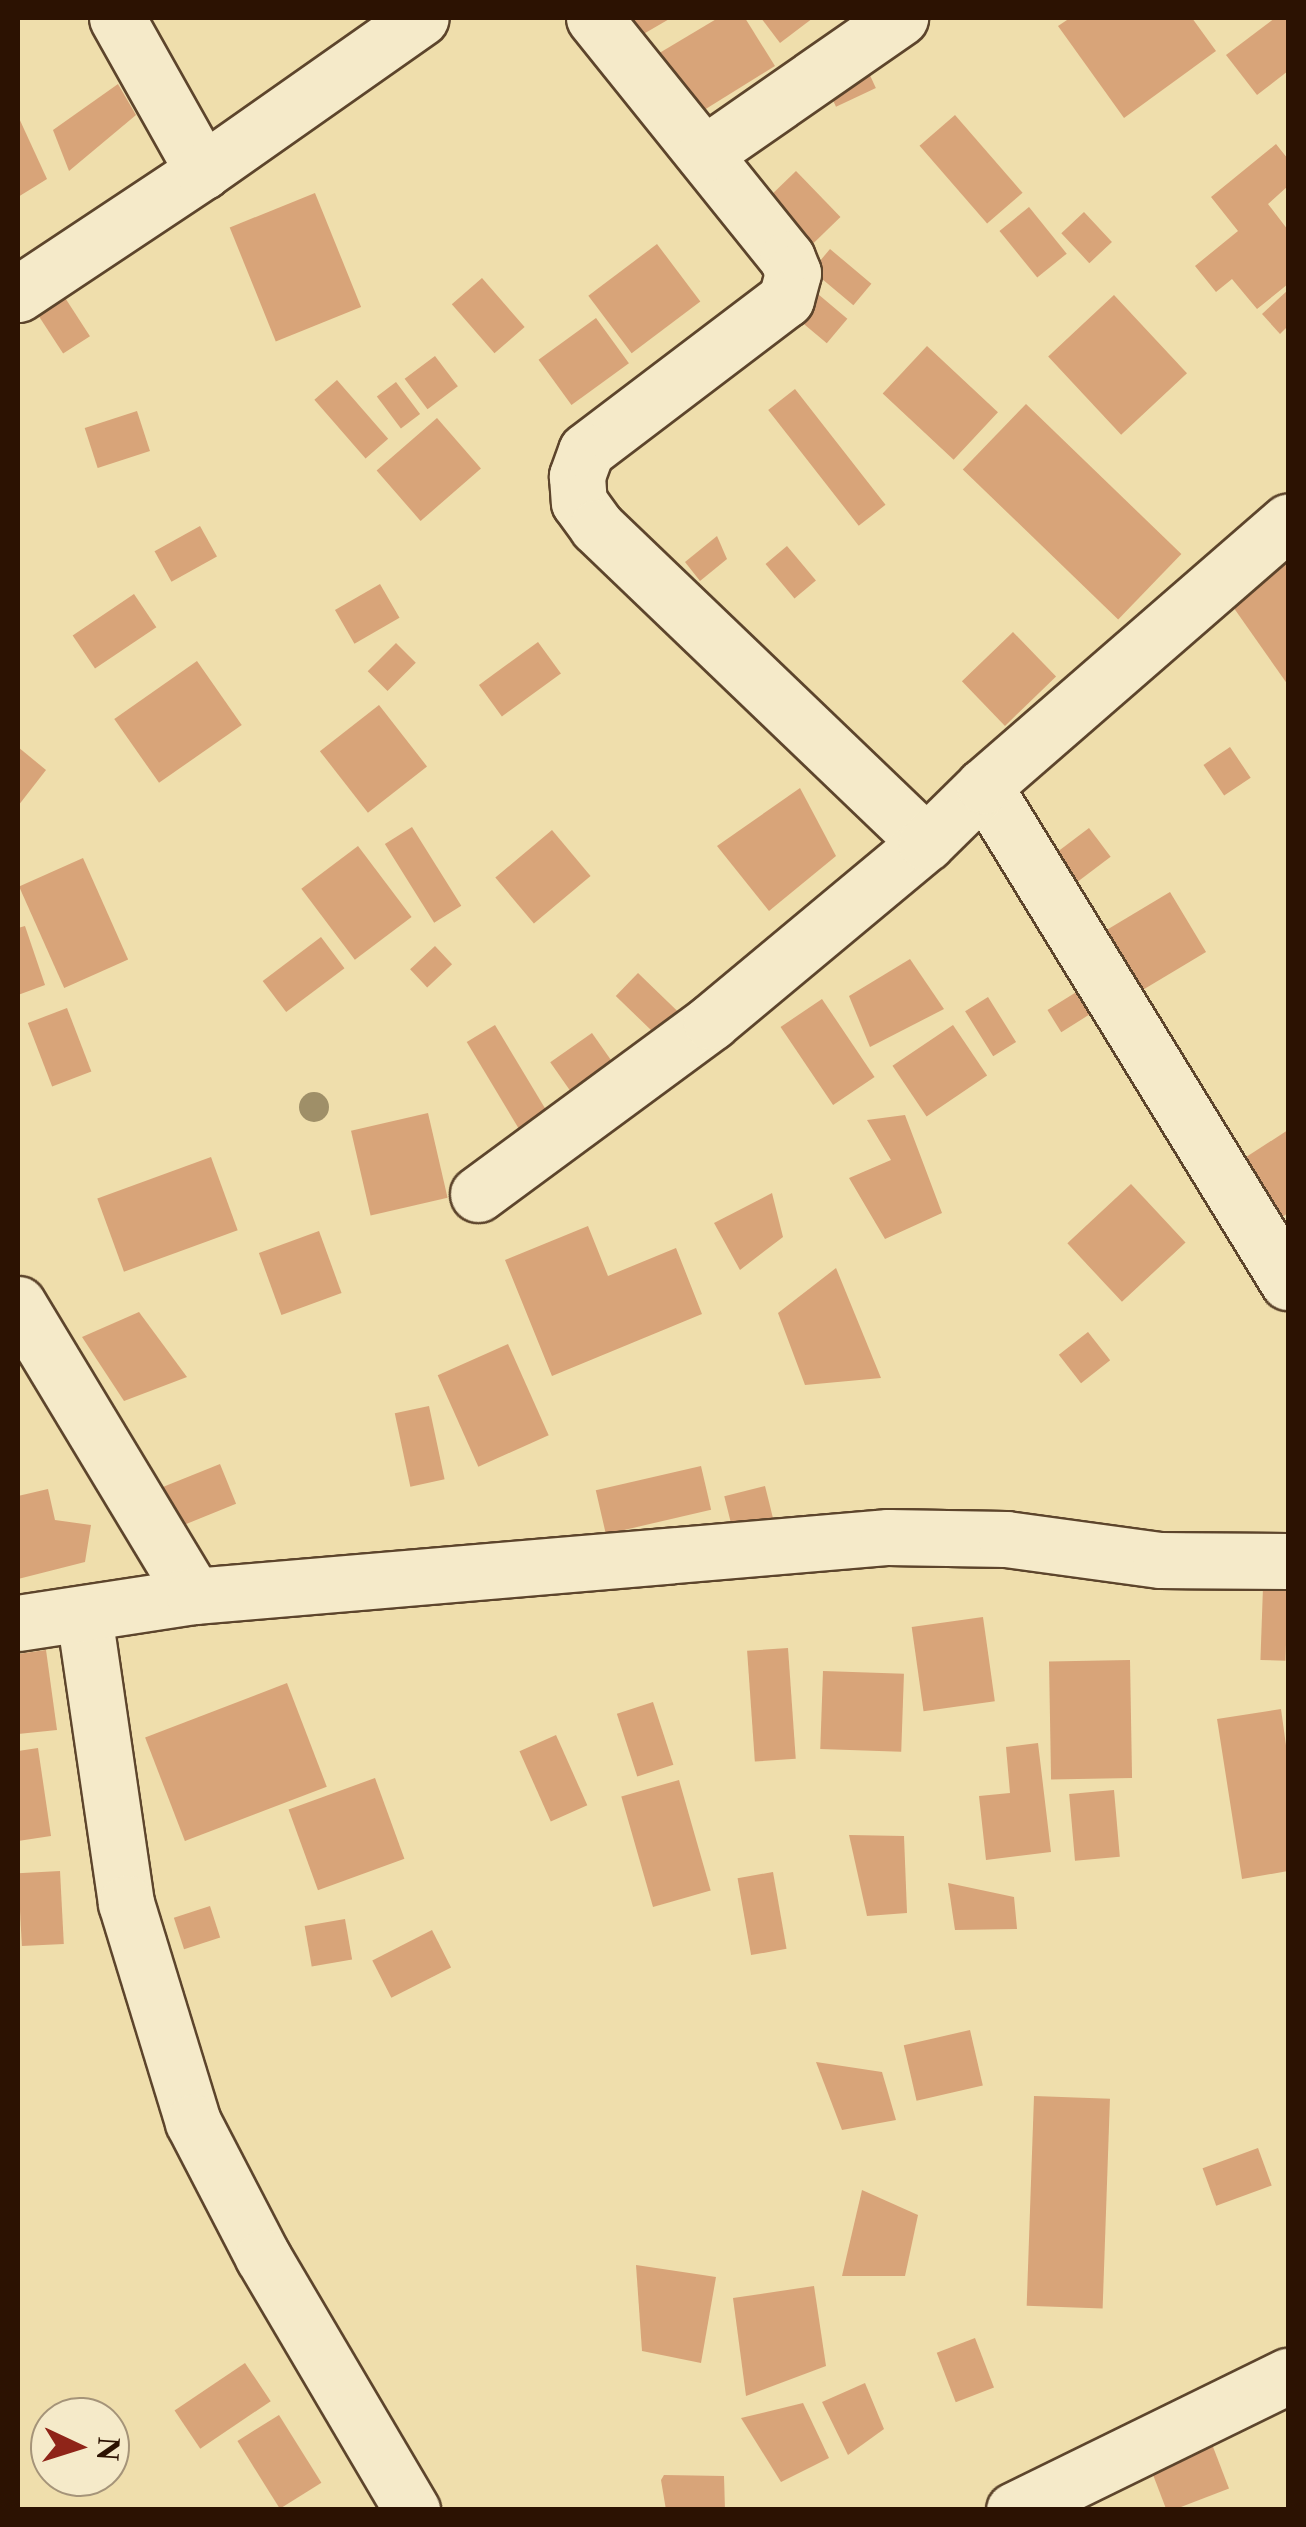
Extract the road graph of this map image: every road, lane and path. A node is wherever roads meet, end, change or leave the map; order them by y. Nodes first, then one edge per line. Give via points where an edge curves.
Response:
1 (117, 18) edge
2 (421, 18) edge
3 (594, 18) edge
4 (900, 18) edge
5 (704, 154) junction
6 (203, 171) junction
7 (18, 294) edge
8 (1288, 522) edge
9 (984, 786) junction
10 (926, 843) junction
11 (478, 1194) dead end
12 (1288, 1282) edge
13 (18, 1304) edge
14 (1288, 1562) edge
15 (194, 1596) junction
16 (84, 1614) junction
17 (18, 1622) edge
18 (1288, 2376) edge
19 (412, 2510) edge
20 (1014, 2510) edge

1 - 6 street
2 - 6 street
3 - 5 street
4 - 5 street
5 - 10 street via 787,258 792,285 786,300 586,451 577,476 580,502 597,528
6 - 7 street
8 - 9 street
9 - 10 street
9 - 12 street
10 - 11 street via 711,1022
13 - 15 street
14 - 15 street via 1160,1560 1006,1539 888,1537
15 - 16 street
16 - 17 street
16 - 19 street via 126,1903 193,2122 263,2257
18 - 20 street

